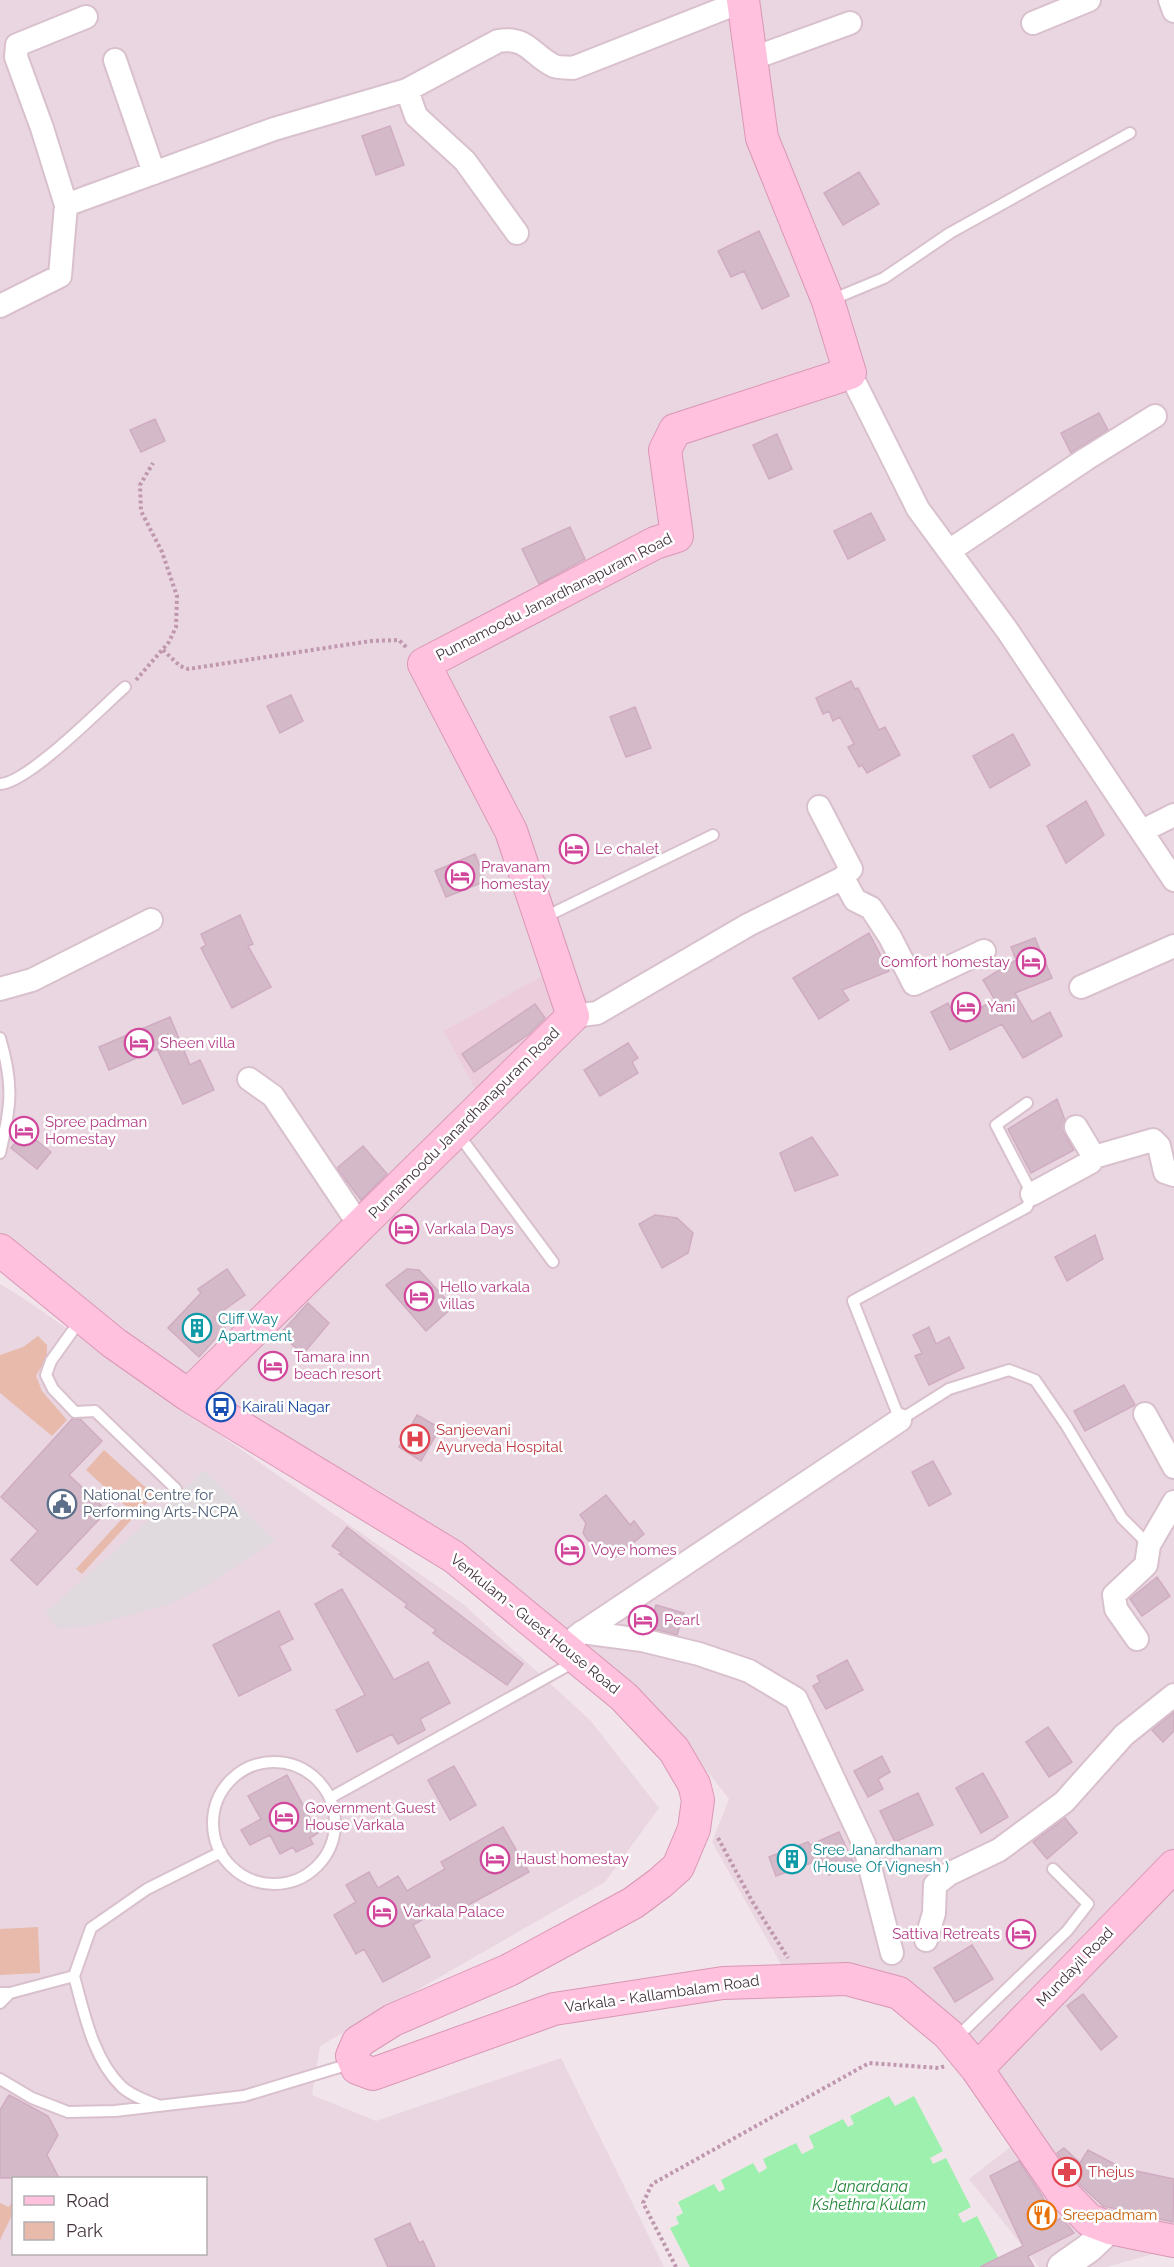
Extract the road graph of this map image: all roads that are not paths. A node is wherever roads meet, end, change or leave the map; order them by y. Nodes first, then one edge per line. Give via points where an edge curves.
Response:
1 (743, 0) edge
2 (1089, 0) edge
3 (1170, 0) edge
4 (1174, 11) edge
5 (86, 17) dead end
6 (850, 23) dead end
7 (1033, 23) dead end
8 (8, 48) edge
9 (751, 59) junction
10 (115, 60) dead end
11 (407, 90) junction
12 (1130, 133) dead end
13 (154, 173) junction
14 (66, 206) junction
15 (517, 233) dead end
16 (828, 301) junction
17 (0, 306) edge
18 (850, 373) junction
19 (1155, 416) dead end
20 (949, 551) junction
21 (125, 687) road end
22 (0, 784) edge
23 (819, 807) dead end
24 (1174, 815) edge
25 (1142, 831) junction
26 (713, 835) dead end
27 (843, 878) junction
28 (1174, 880) edge
29 (151, 920) dead end
30 (540, 920) junction
31 (1174, 946) edge
32 (984, 951) dead end
33 (1081, 987) dead end
34 (0, 989) edge
35 (573, 1016) junction
36 (0, 1038) edge
37 (249, 1078) dead end
38 (1027, 1103) dead end
39 (1076, 1128) dead end
40 (456, 1131) junction
41 (0, 1153) edge
42 (1095, 1157) junction
43 (1174, 1175) edge
44 (1032, 1194) junction
45 (360, 1226) junction
46 (0, 1250) edge
47 (553, 1262) dead end
48 (82, 1316) junction
49 (188, 1395) junction
50 (1145, 1414) dead end
51 (900, 1420) junction
52 (1174, 1467) edge
53 (176, 1489) dead end
54 (1174, 1502) edge
55 (1149, 1545) junction
56 (1137, 1639) dead end
57 (576, 1646) junction
58 (1174, 1695) edge
59 (330, 1798) junction
60 (221, 1852) junction
61 (1174, 1866) edge
62 (1053, 1869) dead end
63 (926, 1940) dead end
64 (892, 1953) dead end
65 (74, 1976) junction
66 (5, 1993) edge
67 (0, 2003) edge
68 (966, 2055) junction
69 (353, 2057) junction
70 (0, 2079) edge
71 (161, 2107) junction
72 (1110, 2228) junction
73 (1174, 2241) edge
74 (1062, 2267) edge

1 - 9 main road
1 - 11 street via 573,68 555,66 524,43 498,41
2 - 7 street
3 - 4 street
5 - 8 street
6 - 9 street
8 - 14 street via 16,57
9 - 16 main road via 762,138
10 - 13 street
11 - 13 street via 274,129
11 - 15 street via 416,116 465,161
12 - 16 lane via 950,232 884,278
13 - 14 street
14 - 17 street via 60,276
16 - 18 main road
18 - 20 street via 918,509
18 - 30 main road, Punnamoodu Janardhanapuram Road via 675,430 665,450 677,536 655,543 423,664 511,831
19 - 20 street
20 - 25 street
21 - 22 lane via 37,765
23 - 27 street via 851,869
24 - 25 street
25 - 28 street
26 - 30 lane
27 - 32 street via 855,900 871,908 914,984
27 - 35 street via 748,925 597,1013
29 - 34 street via 32,980
30 - 35 main road, Punnamoodu Janardhanapuram Road
31 - 33 street
35 - 40 main road, Punnamoodu Janardhanapuram Road
36 - 41 lane via 9,1069 11,1099
37 - 45 street via 273,1096
38 - 44 lane via 996,1125
39 - 42 street
40 - 45 main road, Punnamoodu Janardhanapuram Road
40 - 47 lane
42 - 43 street via 1153,1140 1159,1146 1165,1172
42 - 44 street
44 - 51 lane via 1027,1208 853,1301
45 - 49 main road, Punnamoodu Janardhanapuram Road
46 - 48 main road, Venkulam - Guest House Road
48 - 49 main road, Venkulam - Guest House Road
48 - 53 lane via 51,1361 46,1375 53,1389 75,1412 95,1411
49 - 57 main road, Venkulam - Guest House Road via 454,1557
50 - 52 street
51 - 55 lane via 949,1389 1009,1370 1035,1380 1122,1518
51 - 57 street
54 - 55 street
55 - 56 street via 1143,1569 1114,1595 1116,1609
57 - 59 lane
57 - 64 street via 642,1640 749,1671 796,1699 864,1844
57 - 69 main road, Venkulam - Guest House Road via 674,1750 694,1784 698,1800 694,1829 678,1867 633,1903 509,1970 393,2020 358,2042
58 - 63 street via 1124,1734 1064,1802 999,1850 935,1885 934,1913
59 - 60 lane via 334,1836 327,1854 298,1879 280,1884 261,1883 243,1876
59 - 60 lane via 319,1781 302,1769 282,1763 261,1764 242,1771 226,1785 216,1804 213,1824
60 - 65 lane via 147,1890 91,1928
61 - 68 main road, Mundayil Road
62 - 68 lane via 1088,1904
65 - 66 lane
65 - 71 lane via 90,2033 109,2070 123,2088
66 - 67 lane
68 - 69 main road, Varkala - Kallambalam Road via 899,1993 847,1979 802,1978 723,1983 554,2009 373,2074 362,2072
68 - 72 main road, Varkala - Kallambalam Road via 1061,2191 1089,2220
69 - 71 lane via 244,2096
70 - 71 lane via 32,2098 68,2112
72 - 73 main road, Varkala - Kallambalam Road
72 - 74 street

